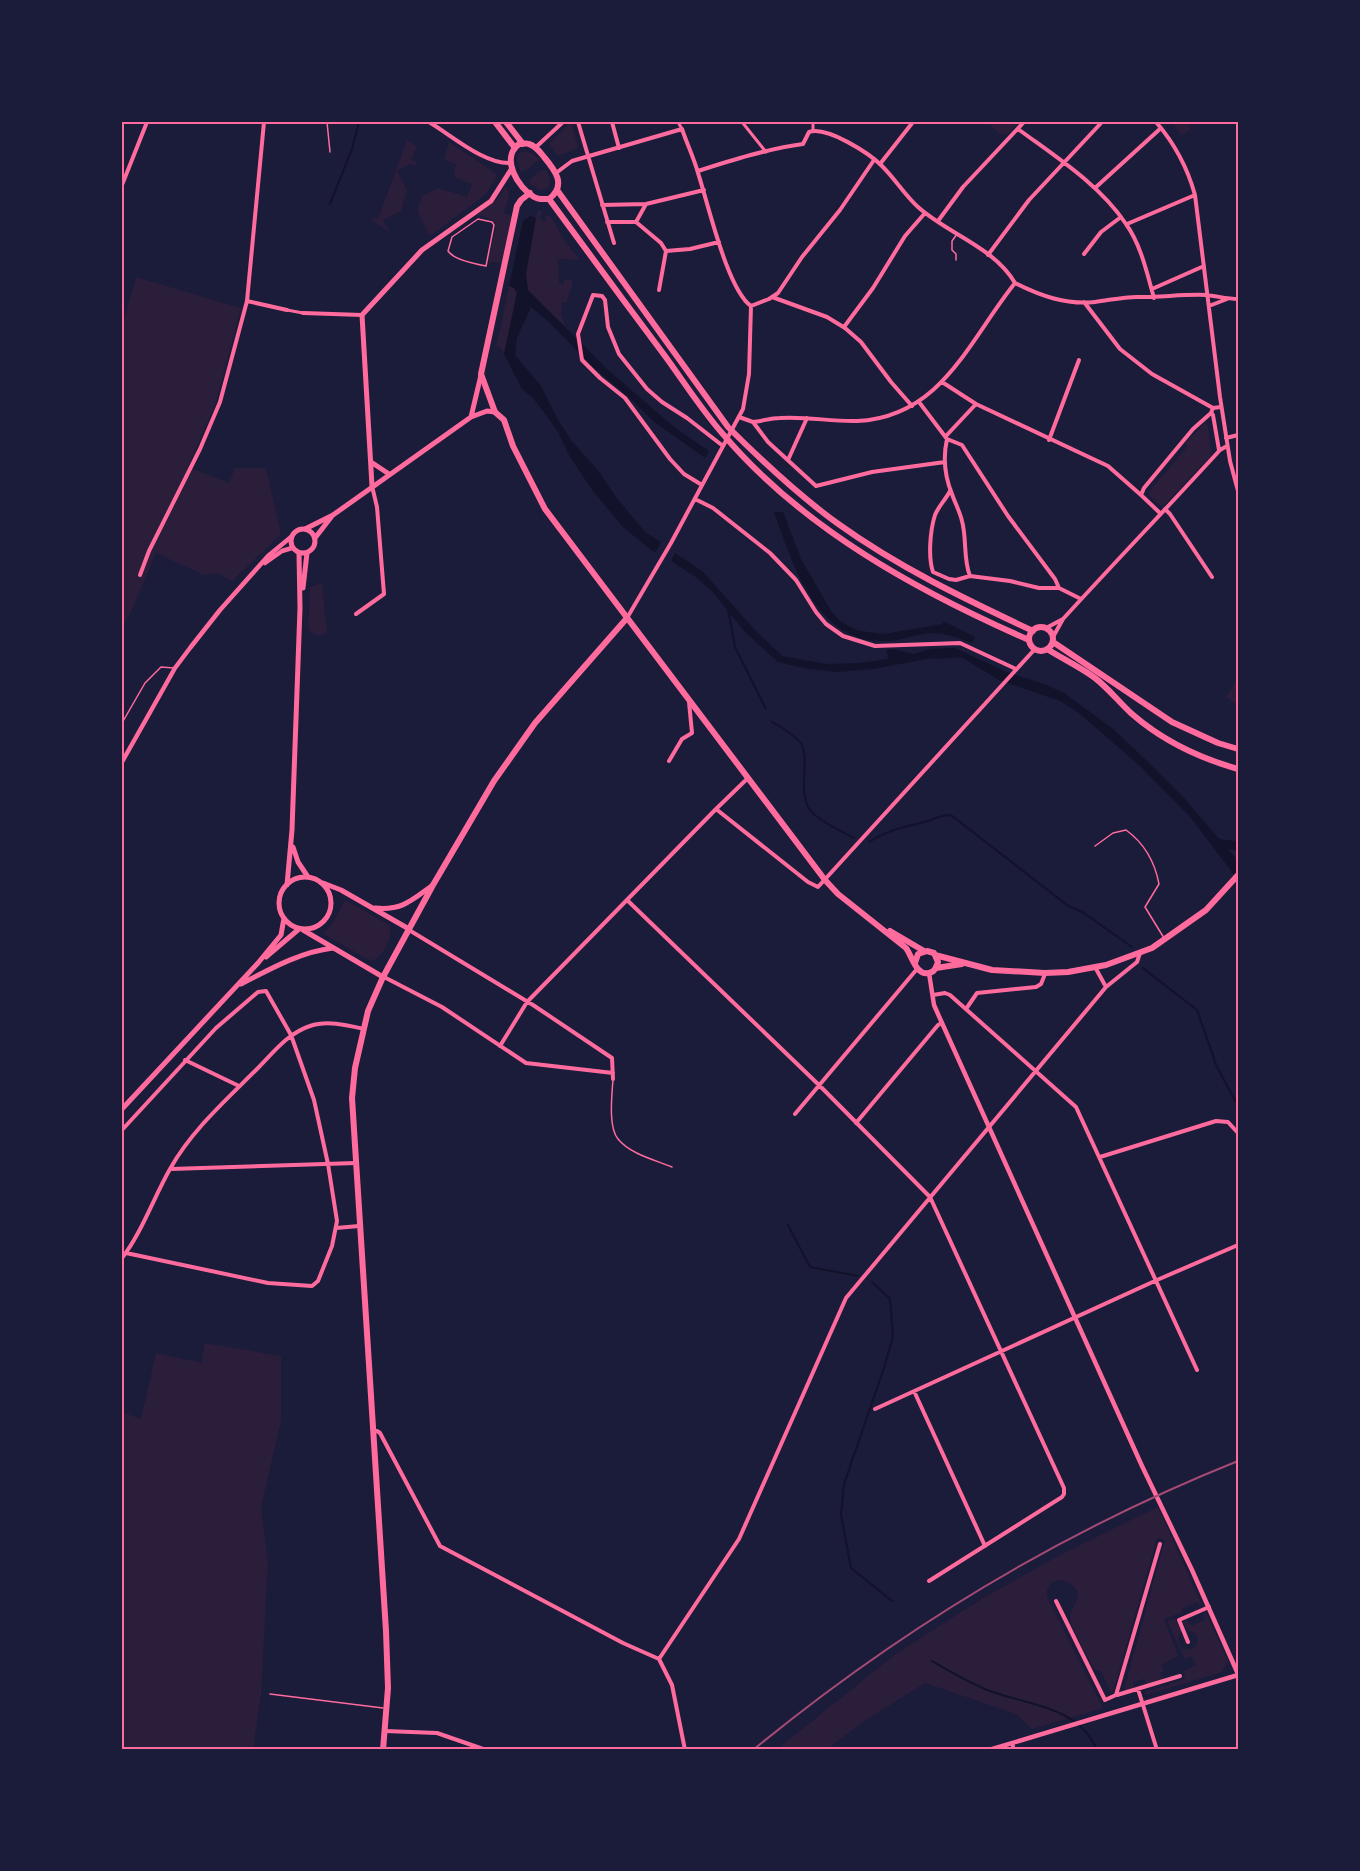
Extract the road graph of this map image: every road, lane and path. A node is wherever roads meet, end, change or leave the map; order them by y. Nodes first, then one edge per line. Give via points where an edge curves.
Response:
1 (147, 122) edge
2 (264, 122) edge
3 (327, 122) edge
4 (429, 122) edge
5 (495, 122) edge
6 (506, 122) edge
7 (563, 122) edge
8 (578, 122) edge
9 (612, 122) edge
10 (678, 122) edge
11 (742, 122) edge
12 (813, 122) edge
13 (913, 122) edge
14 (1024, 122) edge
15 (1102, 122) edge
16 (1156, 122) edge
17 (1161, 128) junction
18 (682, 129) junction
19 (1018, 129) junction
20 (813, 131) junction
21 (523, 144) junction
22 (536, 147) junction
23 (515, 148) junction
24 (619, 148) junction
25 (330, 152) dead end
26 (766, 152) junction
27 (588, 156) junction
28 (874, 160) junction
29 (1063, 162) junction
30 (880, 164) junction
31 (511, 166) junction
32 (698, 171) junction
33 (556, 173) junction
34 (122, 185) edge
35 (1095, 188) junction
36 (557, 190) junction
37 (704, 190) junction
38 (530, 193) junction
39 (1195, 195) junction
40 (549, 199) junction
41 (646, 204) junction
42 (602, 205) junction
43 (925, 213) junction
44 (1121, 217) junction
45 (478, 219) joint
46 (938, 221) junction
47 (607, 222) junction
48 (636, 222) junction
49 (1127, 224) junction
50 (957, 233) junction
51 (719, 242) junction
52 (614, 243) dead end
53 (666, 250) junction
54 (1084, 254) dead end
55 (988, 255) junction
56 (956, 260) dead end
57 (1204, 266) junction
58 (1015, 283) junction
59 (1152, 289) junction
60 (659, 290) dead end
61 (1208, 295) junction
62 (772, 297) junction
63 (1154, 298) junction
64 (1227, 299) junction
65 (1239, 299) edge
66 (247, 301) junction
67 (1084, 302) junction
68 (751, 306) junction
69 (1209, 306) junction
70 (287, 310) joint
71 (303, 313) joint
72 (362, 315) junction
73 (844, 327) junction
74 (1079, 360) dead end
75 (481, 374) junction
76 (942, 382) junction
77 (919, 402) junction
78 (976, 404) junction
79 (912, 406) junction
80 (1221, 407) junction
81 (1212, 410) junction
82 (495, 412) junction
83 (471, 417) junction
84 (739, 417) junction
85 (807, 418) junction
86 (753, 422) junction
87 (1239, 435) edge
88 (947, 437) junction
89 (1226, 438) junction
90 (1049, 440) junction
91 (723, 446) junction
92 (1227, 446) junction
93 (1220, 450) junction
94 (788, 460) junction
95 (371, 462) junction
96 (945, 462) junction
97 (388, 474) junction
98 (702, 485) junction
99 (372, 486) junction
100 (950, 491) junction
101 (1239, 491) edge
102 (1141, 495) junction
103 (695, 499) junction
104 (1165, 509) junction
105 (1160, 513) junction
106 (333, 514) junction
107 (305, 529) junction
108 (291, 537) junction
109 (315, 538) junction
110 (292, 548) junction
111 (308, 553) junction
112 (299, 554) junction
113 (260, 567) junction
114 (140, 575) dead end
115 (970, 576) junction
116 (1212, 577) dead end
117 (1059, 588) junction
118 (1081, 599) junction
119 (300, 608) junction
120 (356, 614) dead end
121 (627, 618) junction
122 (1063, 619) junction
123 (1046, 628) junction
124 (1033, 631) junction
125 (1053, 639) junction
126 (1029, 640) junction
127 (1035, 649) junction
128 (1047, 649) junction
129 (175, 668) junction
130 (1016, 669) junction
131 (689, 699) junction
132 (122, 723) edge
133 (1239, 749) edge
134 (669, 761) dead end
135 (122, 762) edge
136 (1239, 769) edge
137 (748, 778) junction
138 (716, 809) junction
139 (292, 830) junction
140 (1095, 846) dead end
141 (308, 877) junction
142 (1236, 878) edge
143 (316, 880) junction
144 (825, 880) junction
145 (287, 885) junction
146 (433, 885) junction
147 (627, 900) junction
148 (373, 908) junction
149 (284, 918) junction
150 (876, 923) junction
151 (300, 929) junction
152 (409, 929) junction
153 (1165, 939) junction
154 (333, 948) junction
155 (924, 951) junction
156 (1140, 953) junction
157 (935, 955) junction
158 (258, 963) junction
159 (970, 964) junction
160 (916, 966) junction
161 (1095, 967) junction
162 (936, 968) junction
163 (930, 973) junction
164 (1046, 973) junction
165 (383, 977) junction
166 (237, 986) junction
167 (1106, 987) junction
168 (933, 995) junction
169 (527, 1002) junction
170 (966, 1009) junction
171 (942, 1023) junction
172 (364, 1029) junction
173 (291, 1035) junction
174 (500, 1046) junction
175 (185, 1060) junction
176 (1036, 1070) junction
177 (613, 1076) junction
178 (239, 1086) junction
179 (819, 1086) junction
180 (122, 1109) edge
181 (795, 1114) dead end
182 (856, 1123) junction
183 (989, 1126) junction
184 (122, 1130) edge
185 (1239, 1133) edge
186 (1100, 1157) junction
187 (356, 1163) junction
188 (328, 1164) junction
189 (672, 1167) dead end
190 (170, 1169) junction
191 (930, 1197) junction
192 (360, 1226) junction
193 (336, 1228) junction
194 (1239, 1245) edge
195 (126, 1253) junction
196 (122, 1258) edge
197 (1156, 1280) junction
198 (1075, 1317) junction
199 (1002, 1350) junction
200 (1197, 1370) dead end
201 (914, 1391) junction
202 (875, 1409) dead end
203 (373, 1431) junction
204 (387, 1448) junction
205 (379, 1451) junction
206 (1160, 1544) dead end
207 (986, 1546) junction
208 (929, 1581) dead end
209 (1056, 1601) dead end
210 (1209, 1607) junction
211 (1188, 1642) dead end
212 (659, 1659) junction
213 (1239, 1674) edge
214 (1180, 1676) dead end
215 (1138, 1689) junction
216 (270, 1694) dead end
217 (1116, 1695) junction
218 (1142, 1703) junction
219 (387, 1708) junction
220 (385, 1731) junction
221 (1012, 1743) junction
222 (383, 1749) edge
223 (486, 1749) edge
224 (685, 1749) edge
225 (989, 1749) edge
226 (1014, 1749) edge
227 (1157, 1749) edge

1 - 34 street
2 - 66 street
3 - 25 lane
4 - 31 street via 485,157
5 - 23 main road
6 - 21 main road
7 - 22 street
8 - 27 street
9 - 24 street
10 - 18 street
11 - 26 street
12 - 20 street
13 - 30 street
14 - 19 street
15 - 29 street
16 - 17 street
17 - 35 street
17 - 39 street via 1181,156
18 - 24 street
18 - 32 street
19 - 29 street
19 - 46 street via 963,187
20 - 26 street via 803,144
20 - 28 street via 836,137
21 - 22 main road
21 - 23 main road
22 - 33 main road
23 - 31 main road
24 - 27 street
26 - 32 street
27 - 33 street via 572,161
27 - 42 street
28 - 30 street
28 - 62 street
29 - 35 street
29 - 55 street
30 - 43 street
31 - 38 main road
31 - 72 main road via 491,201 423,250
32 - 37 street
33 - 36 main road
35 - 44 street
36 - 40 main road
36 - 124 main road via 728,427 745,444 815,506 872,547 962,598
37 - 41 street
37 - 51 street
38 - 40 main road via 541,200
38 - 75 main road via 517,206
39 - 49 street
39 - 57 street
40 - 126 main road via 722,433 788,498 862,552 945,601
41 - 42 street
41 - 48 street
42 - 47 street
43 - 46 street
43 - 73 street
44 - 49 street
44 - 54 street via 1101,232
45 - 45 lane via 452,237 448,251 451,256 486,266 495,225
46 - 50 street
47 - 48 street
47 - 52 street
48 - 53 street
49 - 59 street via 1141,252
50 - 55 street
50 - 56 lane via 952,241
51 - 53 street
51 - 68 street via 724,260
53 - 60 street
55 - 58 street
57 - 59 street
57 - 61 street
58 - 67 street via 1039,295
58 - 76 street
59 - 63 street
61 - 63 street
61 - 64 street
61 - 69 street
62 - 68 street
62 - 73 street
63 - 67 street
64 - 65 street
64 - 69 street
66 - 70 street
66 - 114 street via 220,402
67 - 81 street via 1120,350
68 - 84 street via 748,383
69 - 80 street
70 - 71 street
71 - 72 street
72 - 95 main road
73 - 79 street via 861,342
74 - 90 street
75 - 82 main road
75 - 83 main road
76 - 77 street
76 - 78 street
77 - 79 street
77 - 88 street
78 - 88 street
78 - 90 street
79 - 85 street via 872,420
80 - 81 street
80 - 89 street
81 - 93 street
81 - 102 street
82 - 83 main road
82 - 121 main road via 504,420 545,509
83 - 97 main road
84 - 86 street
84 - 91 street
85 - 86 street
85 - 94 street
86 - 94 street
87 - 89 street
88 - 96 street
88 - 117 street via 962,445
89 - 92 street
90 - 102 street via 1108,466
91 - 98 street
91 - 98 street via 647,389 619,354 608,327 605,300 593,295 578,334 582,360 625,398 684,474
92 - 93 street
92 - 101 street
93 - 104 street
94 - 96 street via 816,486 873,472
95 - 97 main road
95 - 99 main road
96 - 100 street
97 - 99 main road
98 - 103 street
99 - 106 main road
99 - 120 street via 384,594
100 - 115 street via 962,521
100 - 115 street via 935,514 930,564 933,572 949,579
102 - 105 street
103 - 121 street
103 - 130 street via 713,508 770,553 796,580 826,624 843,636 875,646 960,643
104 - 105 street
104 - 116 street
105 - 118 street
106 - 107 main road
106 - 109 main road
107 - 108 main road via 295,531
107 - 109 main road
108 - 110 main road
108 - 113 street
109 - 111 main road
110 - 112 main road
110 - 113 street
111 - 112 main road
111 - 119 main road
112 - 119 main road
113 - 129 street
115 - 117 street
117 - 118 street
118 - 122 street
119 - 139 main road
121 - 131 main road
121 - 146 main road via 536,723 494,781
122 - 123 street
122 - 125 street
123 - 124 main road
123 - 125 main road
124 - 126 main road
125 - 128 main road
125 - 133 main road via 1172,722
126 - 127 main road
127 - 128 main road
127 - 130 street
128 - 136 main road via 1097,680 1160,734 1196,755
129 - 132 lane via 161,667 145,683
129 - 135 street
130 - 144 street
131 - 134 street via 692,733 682,739
131 - 137 main road
137 - 138 street
137 - 144 main road
138 - 144 street via 813,886 818,887
138 - 147 street
139 - 141 main road via 297,861
139 - 145 main road
140 - 153 lane via 1113,832 1126,830 1144,847 1159,884 1145,907
141 - 143 main road
141 - 145 main road
142 - 153 main road via 1206,910
143 - 148 main road
143 - 151 main road via 328,891 331,907 318,926
144 - 150 main road
145 - 149 main road via 279,905
146 - 148 main road via 402,907
146 - 152 main road
147 - 169 street
147 - 179 street
148 - 152 main road
149 - 151 main road
149 - 158 main road via 281,935
150 - 155 main road
150 - 160 main road via 906,948
151 - 154 main road
151 - 158 main road
152 - 165 main road
152 - 169 street
153 - 156 main road
154 - 165 main road
154 - 166 main road via 297,957
155 - 157 main road
155 - 160 main road via 916,956
156 - 161 main road
156 - 167 street via 1137,962
157 - 159 main road
157 - 162 main road
158 - 166 main road
159 - 162 main road
159 - 164 main road via 992,970
160 - 163 main road
160 - 179 street
161 - 164 main road
161 - 167 street
162 - 163 main road
163 - 168 street
164 - 170 street via 1036,987 977,993
165 - 172 main road
165 - 174 street via 442,1007
166 - 180 main road
167 - 176 street
168 - 170 street via 948,994
168 - 171 street
169 - 174 street
169 - 177 street via 612,1058
170 - 176 street
171 - 182 street
171 - 183 street
172 - 173 street via 323,1023
172 - 187 main road via 352,1098
173 - 175 street via 266,992 258,992
173 - 178 street
173 - 188 street via 314,1100
174 - 177 street via 526,1063
175 - 178 street
175 - 184 street
176 - 183 street
176 - 186 street via 1077,1107
177 - 189 lane via 611,1118 616,1138 629,1149
178 - 190 street via 188,1140
179 - 181 street
179 - 182 street
182 - 191 street
183 - 191 street
183 - 198 street
185 - 186 street via 1228,1122 1216,1121
186 - 197 street
187 - 188 street
187 - 192 main road
188 - 190 street
188 - 193 street
190 - 195 street
191 - 199 street
191 - 212 street via 846,1298 739,1539
192 - 193 street
192 - 203 main road
193 - 195 street via 318,1281 312,1286 268,1283
194 - 197 street
195 - 196 street
197 - 198 street
197 - 200 street
198 - 199 street
198 - 210 street
199 - 201 street
199 - 207 street via 1064,1492
201 - 202 street
201 - 207 street
203 - 204 street via 380,1433
203 - 205 main road
204 - 205 street
204 - 212 street via 440,1546
205 - 219 main road
206 - 217 street
207 - 208 street
209 - 217 street via 1105,1700
210 - 211 street via 1179,1620
210 - 213 street
212 - 224 street via 672,1685
213 - 218 street
214 - 215 street
215 - 217 street
215 - 218 street
216 - 219 lane
218 - 221 street
218 - 227 street
219 - 220 main road
220 - 222 main road
220 - 223 street via 437,1733
221 - 225 street
221 - 226 street

